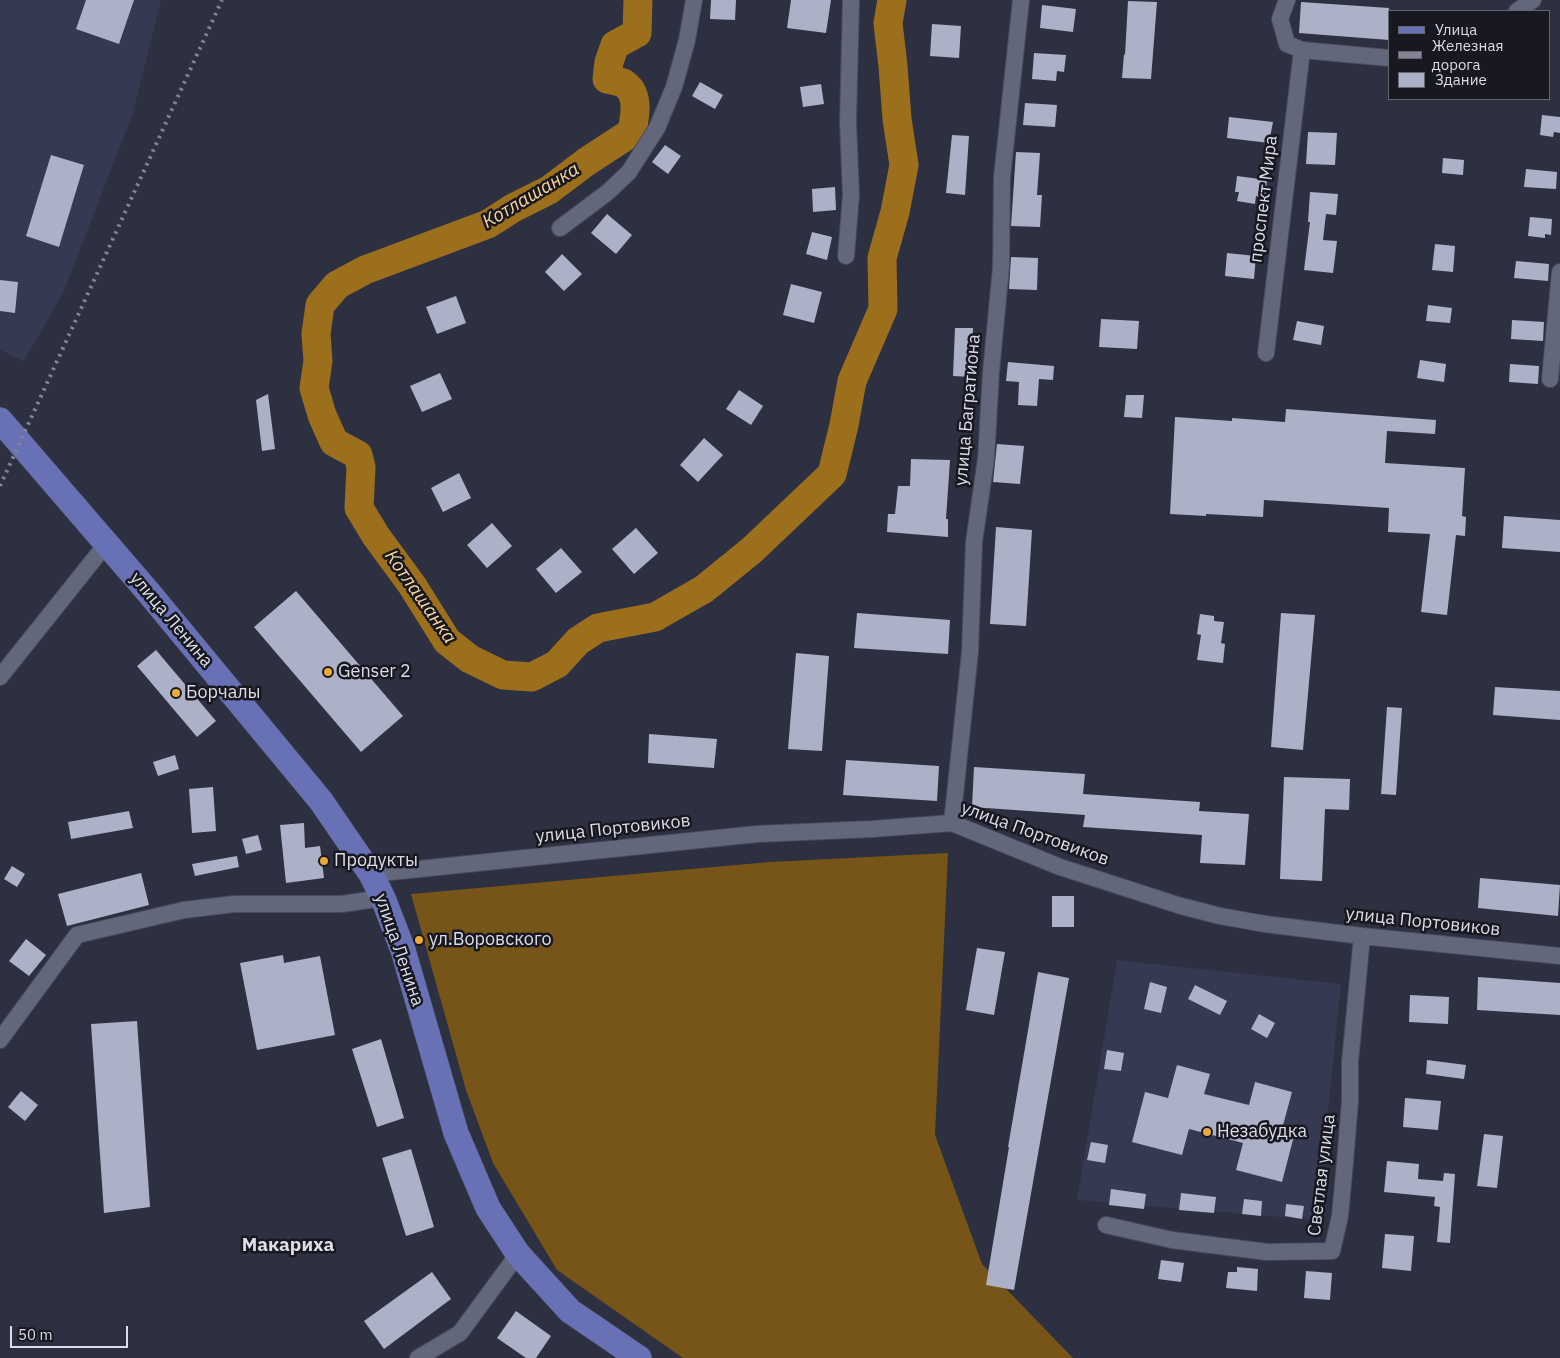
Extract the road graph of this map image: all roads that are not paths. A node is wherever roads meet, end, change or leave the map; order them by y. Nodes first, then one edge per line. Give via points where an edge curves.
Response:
1 (694, 0) edge
2 (851, 0) edge
3 (1021, 0) edge
4 (1287, 0) edge
5 (1533, 0) edge
6 (1518, 10) edge
7 (1302, 50) junction
8 (1388, 58) edge
9 (560, 228) dead end
10 (846, 256) dead end
11 (1560, 272) edge
12 (1266, 353) dead end
13 (1550, 379) dead end
14 (0, 420) edge
15 (107, 543) junction
16 (0, 677) edge
17 (952, 823) junction
18 (371, 874) junction
19 (383, 898) junction
20 (1362, 936) junction
21 (1560, 956) edge
22 (0, 1040) edge
23 (1106, 1226) dead end
24 (518, 1254) junction
25 (418, 1358) edge
26 (639, 1358) edge

1 - 9 street via 674,87 657,128 629,172
2 - 10 street via 848,122 851,195
3 - 17 street, улица Багратиона via 1002,176 1001,267 986,459 974,542 970,652
4 - 7 street via 1280,19 1287,44
5 - 6 street
7 - 8 street
7 - 12 street, проспект Мира
11 - 13 street
14 - 15 main road, улица Ленина
15 - 16 street
15 - 18 main road, улица Ленина via 321,801
17 - 18 street, улица Портовиков via 757,834
17 - 20 street, улица Портовиков via 1060,867 1180,906 1265,924
18 - 19 main road, улица Ленина
19 - 22 street via 342,904 234,904 184,910 76,935
19 - 24 main road, улица Ленина via 402,950 456,1133 488,1208
20 - 21 street, улица Портовиков
20 - 23 street, Светлая улица via 1340,1216 1332,1251 1267,1252 1172,1240
24 - 25 street via 460,1333
24 - 26 main road, улица Ленина via 570,1311

